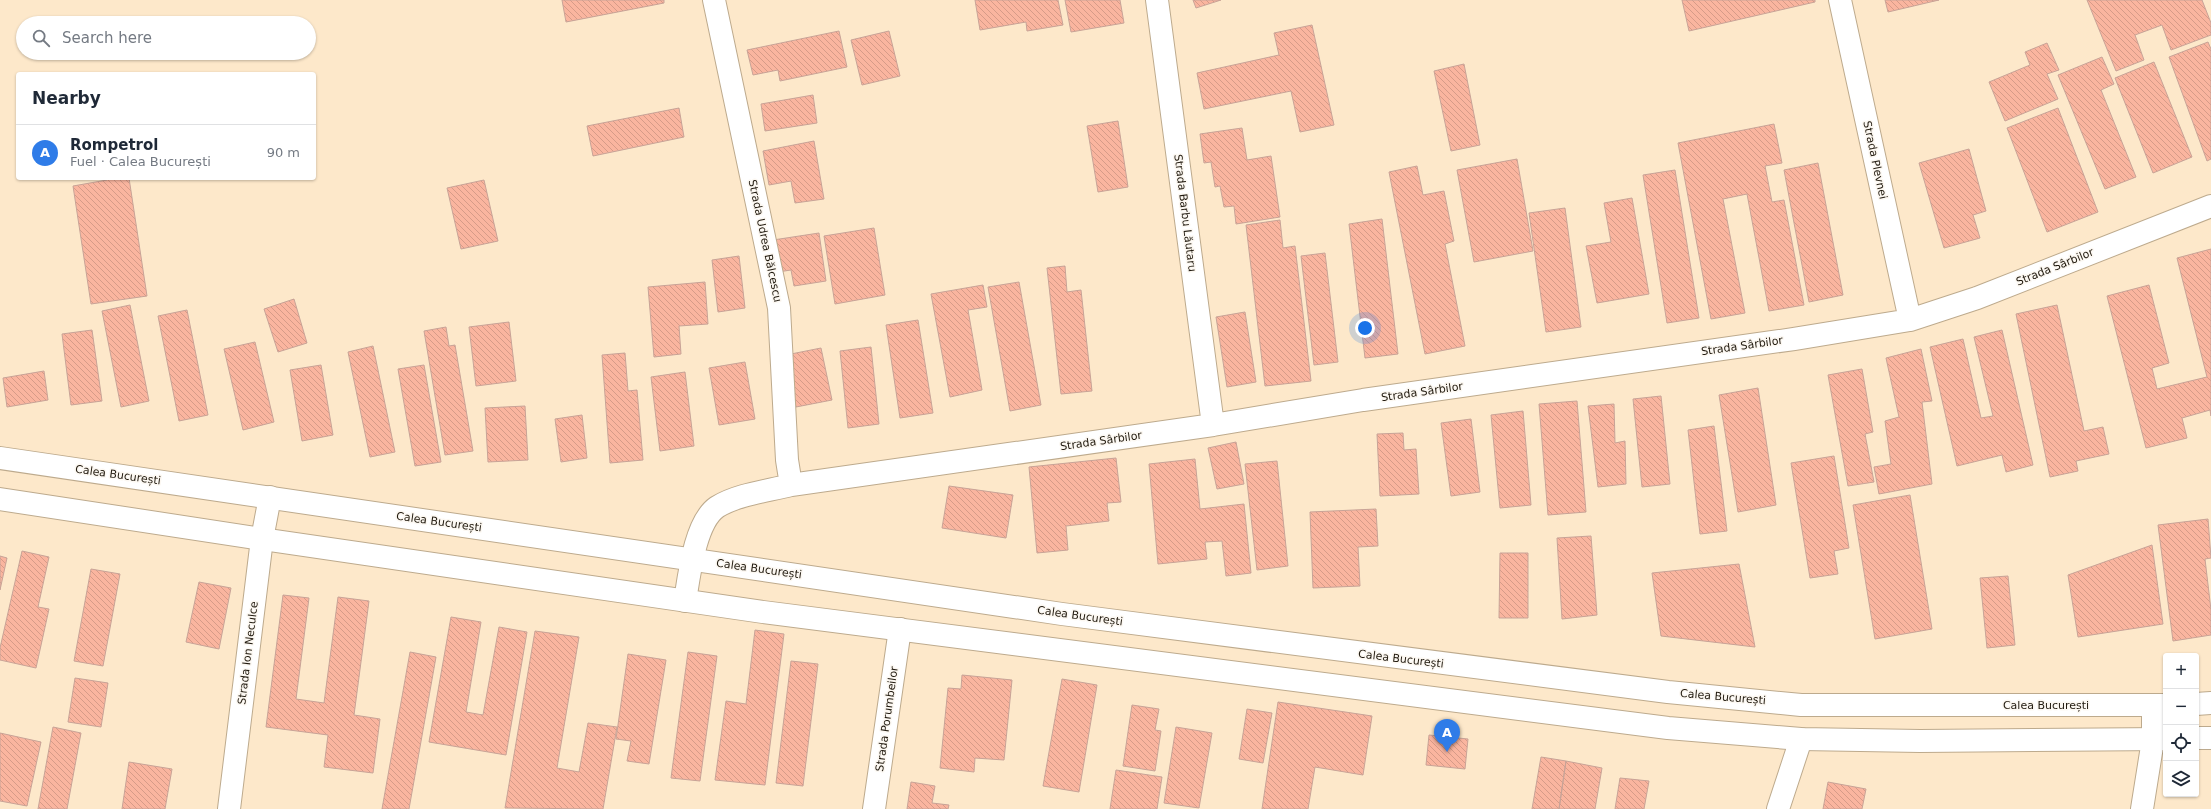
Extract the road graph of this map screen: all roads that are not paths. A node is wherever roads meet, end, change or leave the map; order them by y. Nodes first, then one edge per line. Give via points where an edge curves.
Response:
1 (714, 0) edge
2 (1157, 0) edge
3 (1840, 0) edge
4 (2211, 206) edge
5 (1910, 320) junction
6 (1213, 425) junction
7 (0, 458) edge
8 (791, 485) junction
9 (270, 497) junction
10 (0, 499) edge
11 (262, 539) junction
12 (692, 559) junction
13 (685, 601) junction
14 (900, 630) junction
15 (2211, 703) edge
16 (2199, 704) edge
17 (1801, 705) junction
18 (2159, 705) edge
19 (2199, 738) edge
20 (2211, 738) edge
21 (1801, 739) junction
22 (2159, 740) edge
23 (229, 809) edge
24 (874, 809) edge
25 (1778, 809) edge
26 (2142, 809) edge

1 - 8 main road, Strada Udrea Bălcescu via 779,308 787,460
2 - 6 main road, Strada Barbu Lăutaru
3 - 5 main road, Strada Plevnei
4 - 5 main road, Strada Sârbilor via 1977,298
5 - 6 main road, Strada Sârbilor via 1794,339 1363,400
6 - 8 main road, Strada Sârbilor
7 - 9 main road, Calea București
8 - 12 main road, Strada Sârbilor via 736,499 716,508 702,526
9 - 11 main road, Strada Ion Neculce
9 - 12 main road, Calea București
10 - 11 main road
11 - 13 main road
11 - 23 main road, Strada Ion Neculce
12 - 13 main road, Strada Sârbilor
12 - 17 main road, Calea București via 1054,613 1345,652 1668,692
13 - 14 main road
14 - 21 main road via 1661,728
14 - 24 main road, Strada Porumbeilor
15 - 16 main road
17 - 18 main road, Calea București
17 - 21 main road
18 - 22 main road
19 - 20 main road
21 - 22 main road
21 - 25 main road
22 - 26 main road

